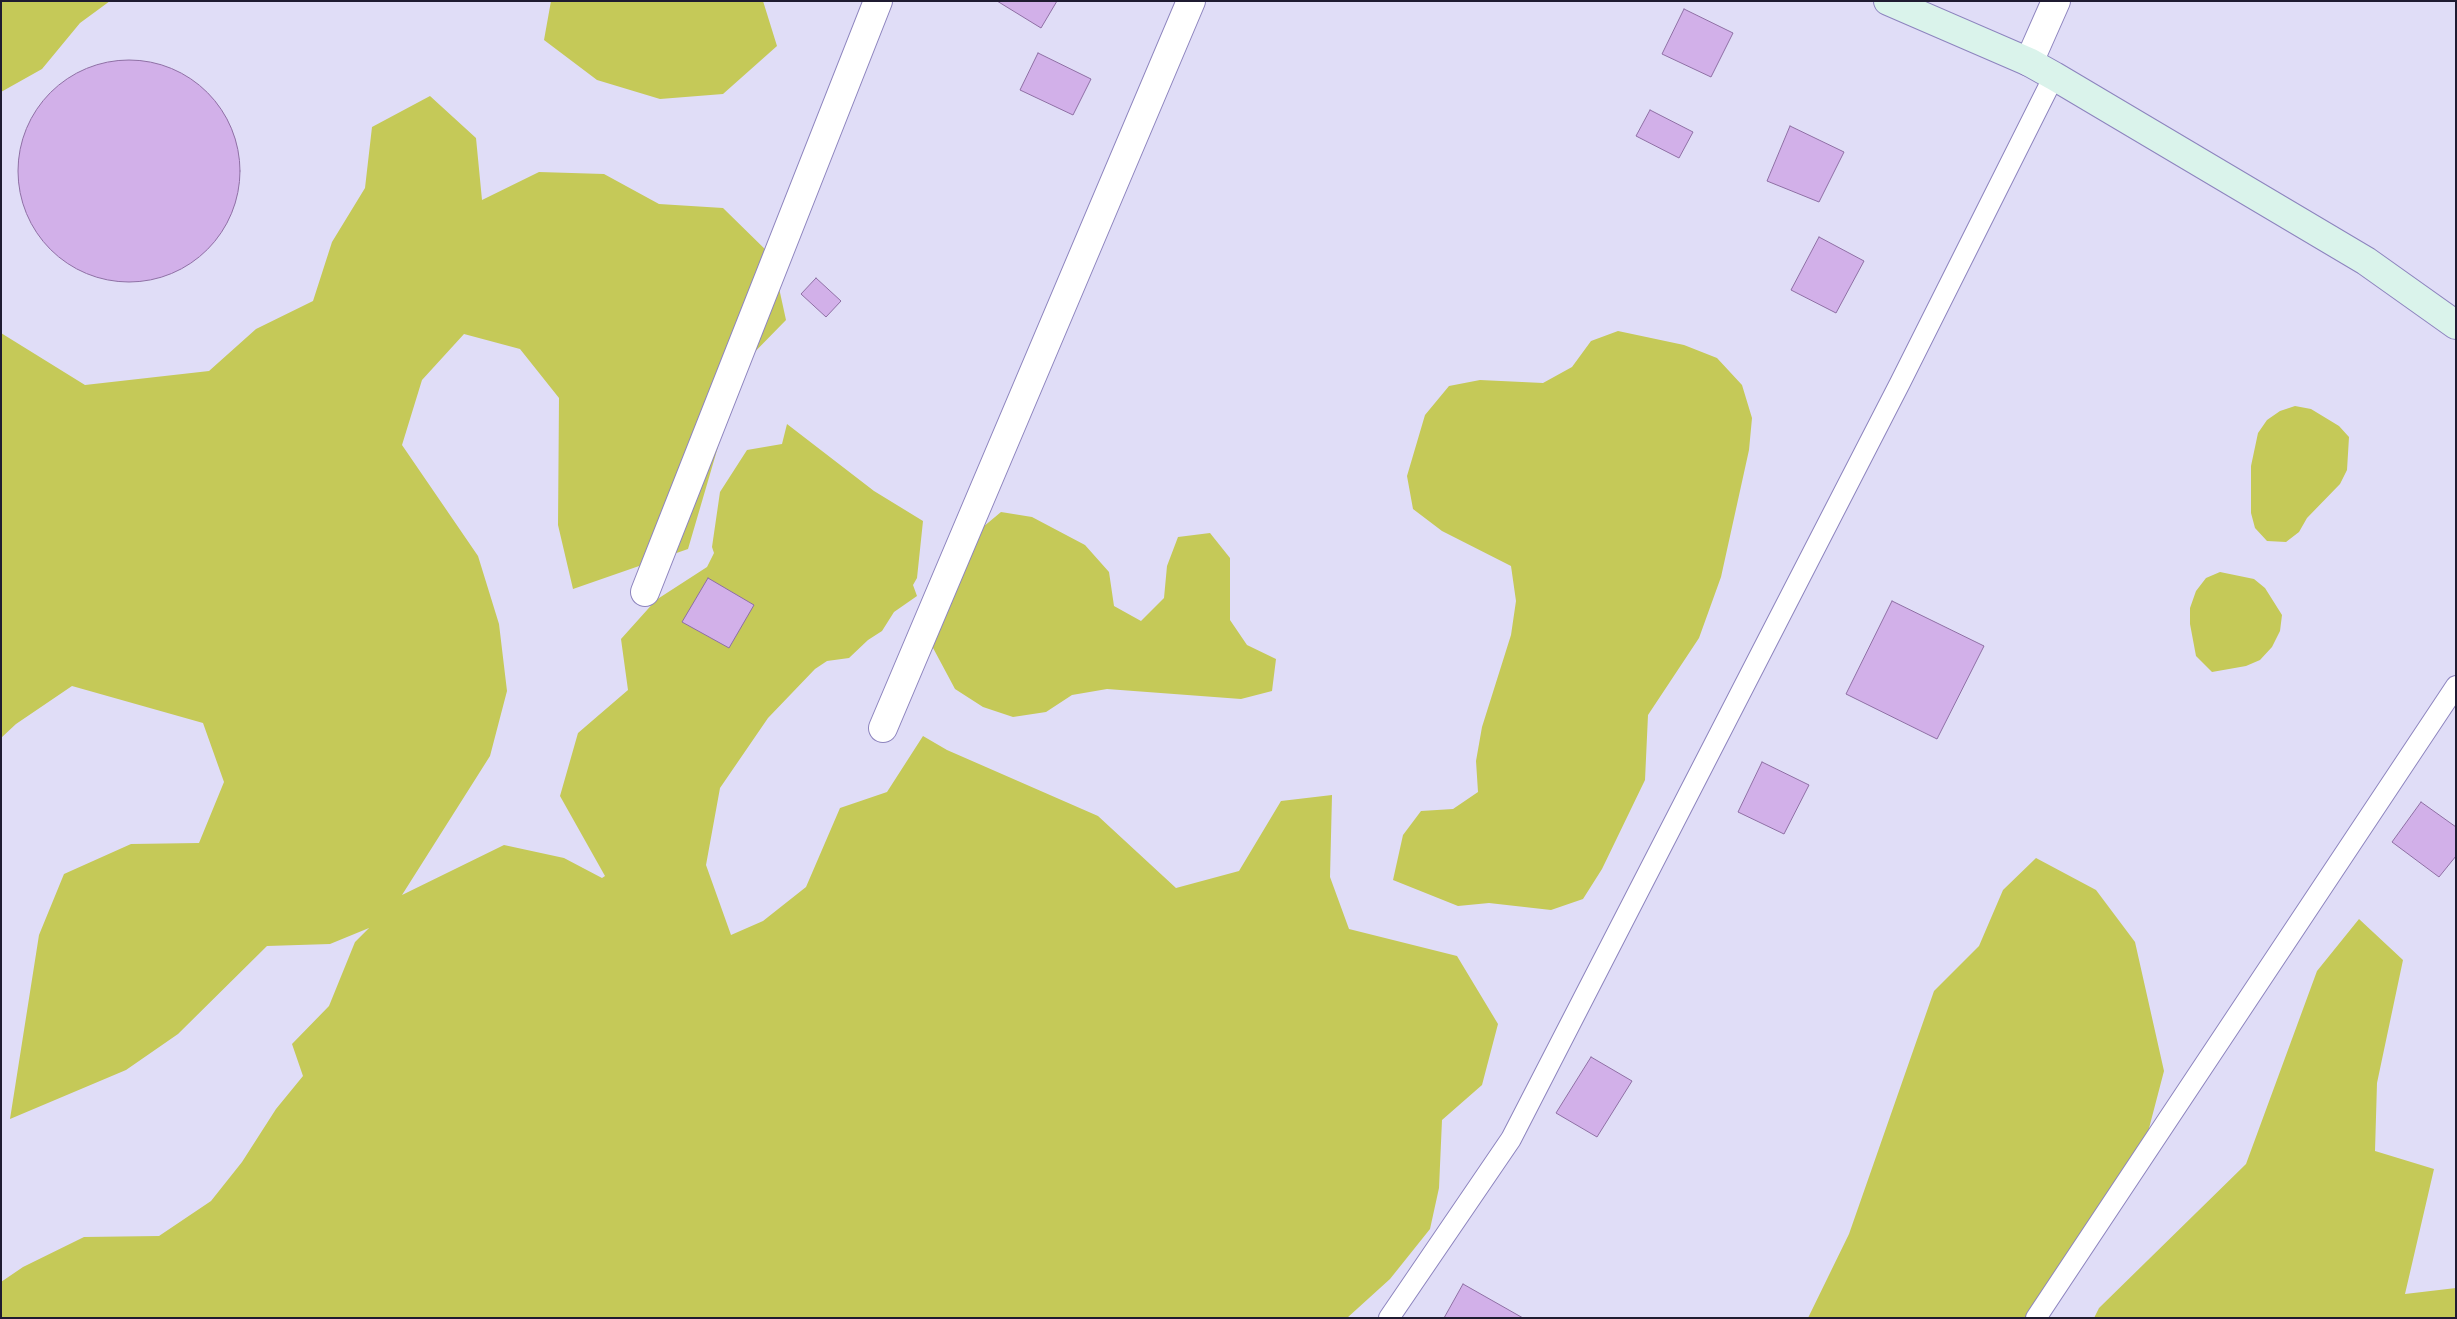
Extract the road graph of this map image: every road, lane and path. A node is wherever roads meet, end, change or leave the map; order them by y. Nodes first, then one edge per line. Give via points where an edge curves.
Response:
1 (878, 1) edge
2 (1190, 1) edge
3 (1888, 1) edge
4 (2056, 1) edge
5 (2028, 62) junction
6 (2054, 76) junction
7 (2456, 325) edge
8 (645, 592) dead end
9 (2456, 686) edge
10 (883, 728) dead end
11 (1389, 1318) edge
12 (2036, 1318) edge

1 - 8 street
2 - 10 street
3 - 5 street
4 - 5 street
5 - 6 street
6 - 7 street via 2366,261
6 - 11 lane via 1891,400 1510,1139
9 - 12 lane

